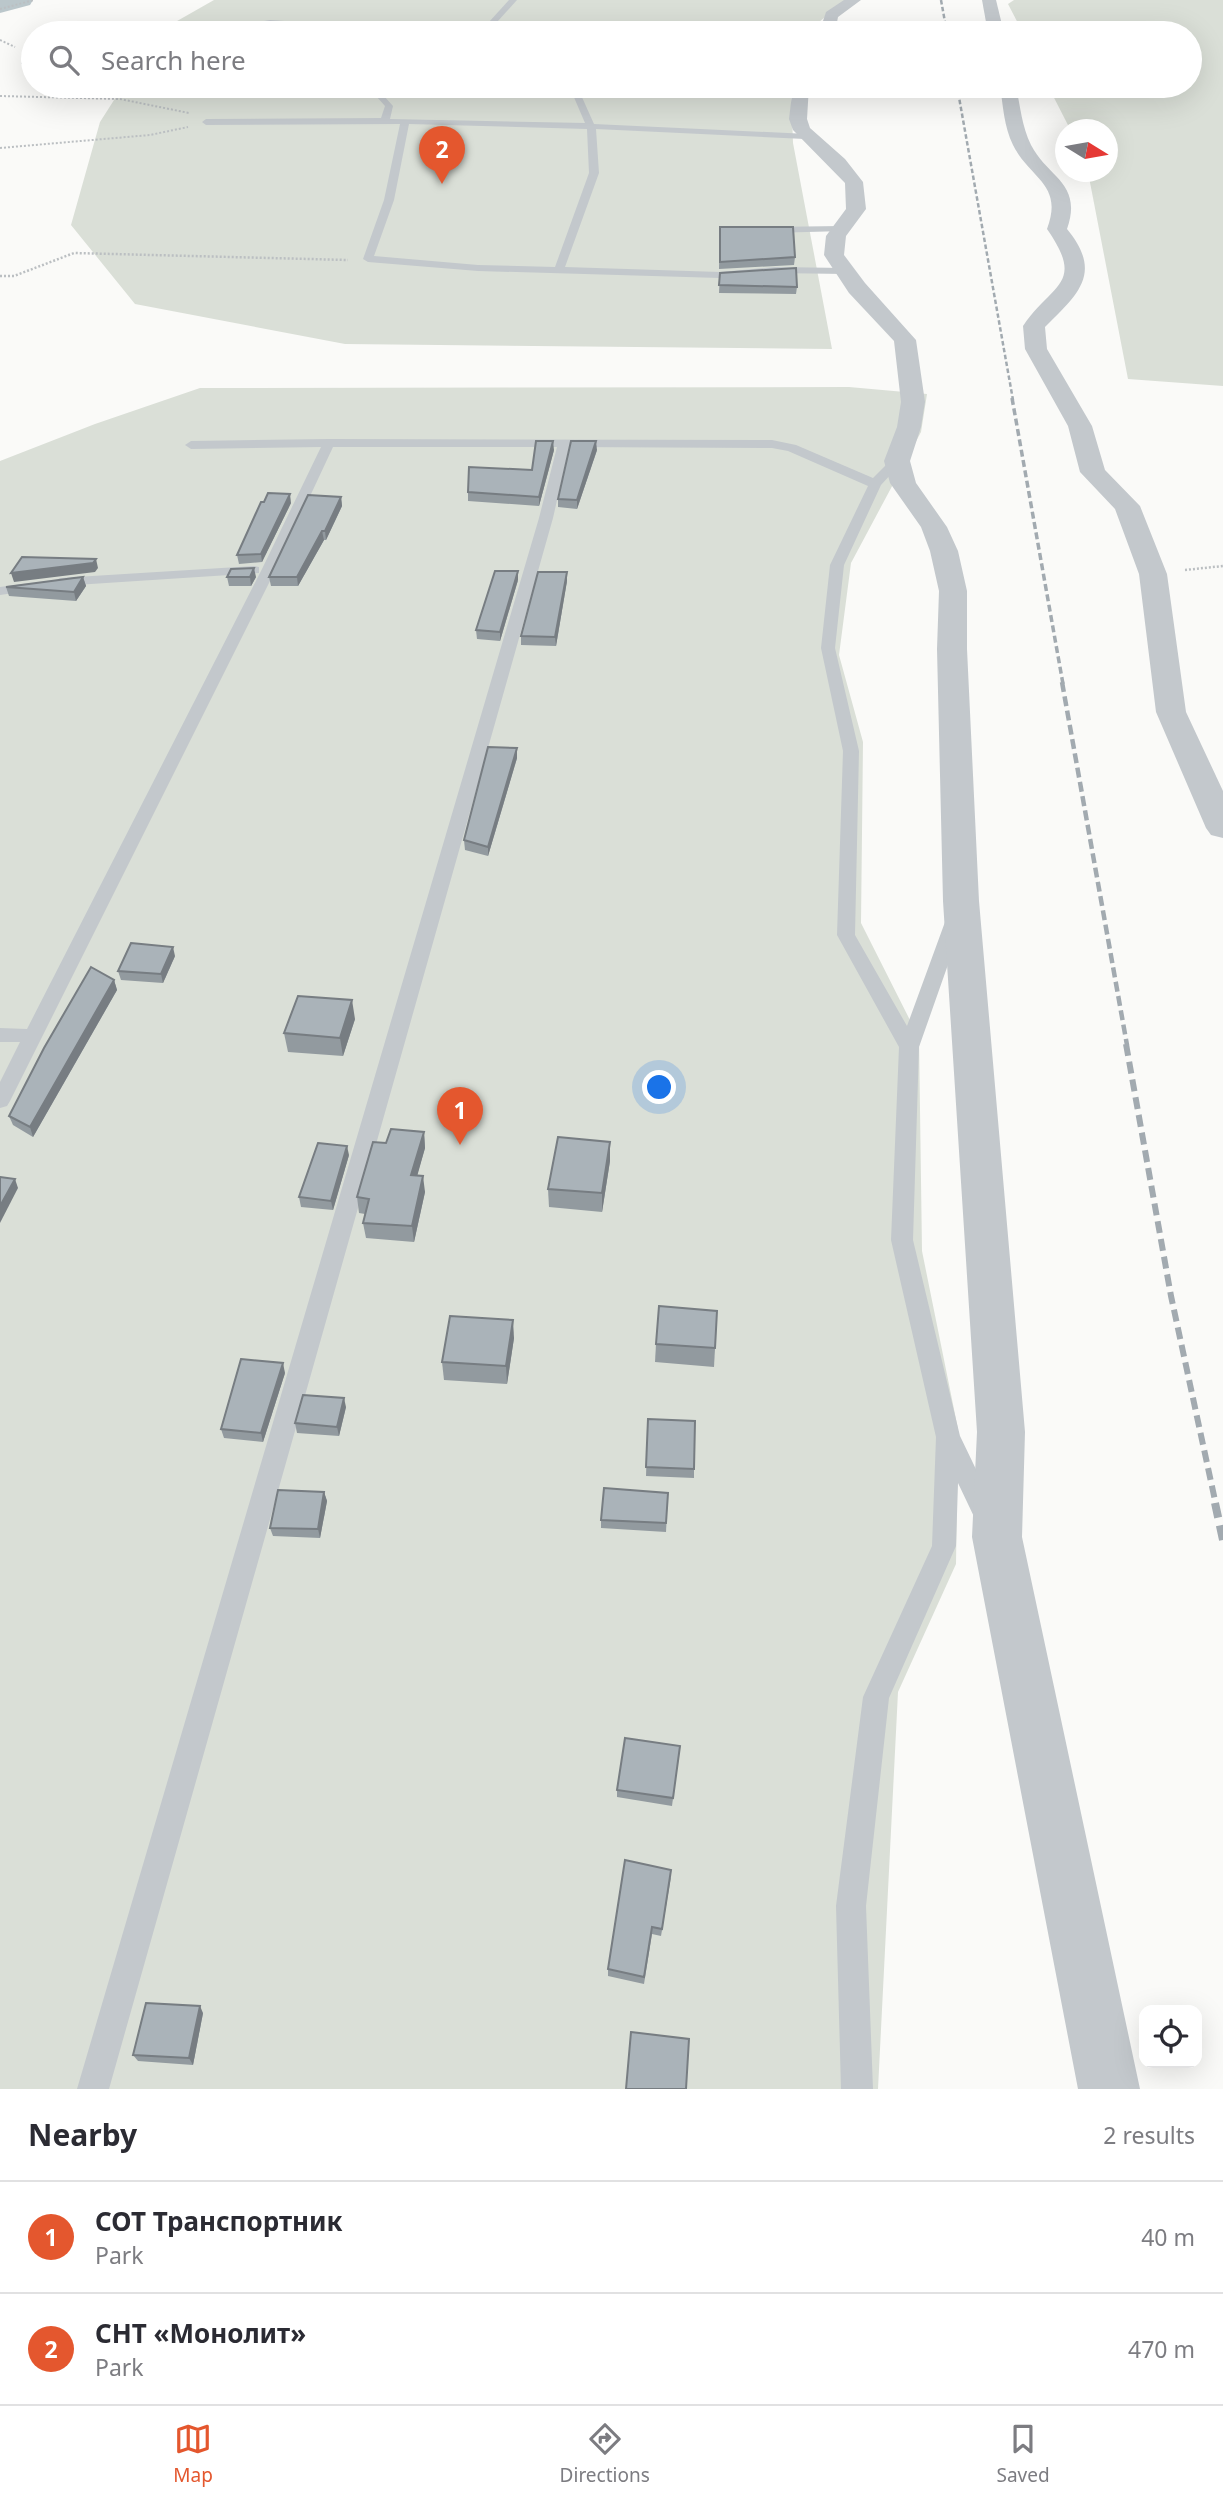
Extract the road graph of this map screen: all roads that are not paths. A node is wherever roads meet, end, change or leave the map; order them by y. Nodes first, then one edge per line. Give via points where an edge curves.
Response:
1 (513, 0) edge
2 (854, 0) edge
3 (989, 0) edge
4 (494, 21) edge
5 (830, 21) edge
6 (993, 21) edge
7 (382, 98) edge
8 (578, 98) edge
9 (799, 98) edge
10 (1011, 98) edge
11 (385, 121) junction
12 (206, 122) road end
13 (405, 122) junction
14 (592, 126) junction
15 (806, 136) junction
16 (841, 229) junction
17 (750, 230) edge
18 (559, 269) junction
19 (845, 271) junction
20 (329, 443) junction
21 (565, 443) junction
22 (191, 445) dead end
23 (886, 473) junction
24 (269, 569) junction
25 (0, 591) edge
26 (1223, 828) edge
27 (961, 901) junction
28 (0, 1035) edge
29 (33, 1036) junction
30 (909, 1046) junction
31 (0, 1101) edge
32 (947, 1437) junction
33 (997, 1537) junction
34 (93, 2089) edge
35 (857, 2089) edge
36 (1109, 2089) edge

1 - 4 lane
2 - 5 street via 831,15
3 - 6 street
7 - 11 lane via 389,106
8 - 14 lane
9 - 15 street via 798,119
10 - 26 street via 1022,145 1063,196 1065,214 1057,229 1076,262 1073,277 1057,302 1034,326 1036,349 1080,426 1093,472 1127,506 1132,518 1153,574 1171,712
11 - 12 lane
11 - 13 lane
13 - 14 lane
13 - 18 lane via 389,200 368,259
14 - 15 lane
14 - 18 lane via 594,173
15 - 16 street via 854,182 856,209
16 - 17 lane
16 - 19 street via 834,255
18 - 19 lane via 720,275 764,270
19 - 23 street via 905,340 913,402 909,427
20 - 21 lane
20 - 22 lane
20 - 24 lane
21 - 23 lane via 772,444
21 - 34 lane
23 - 27 street via 902,483 934,527 953,591
23 - 30 lane via 837,565 828,648 851,751 846,935
24 - 25 lane via 76,580
24 - 29 lane
27 - 30 lane
27 - 33 street via 1001,1432
28 - 29 lane
29 - 31 lane
30 - 32 lane via 902,1240
32 - 33 lane
32 - 35 lane via 944,1546 876,1697 850,1906
33 - 36 street

